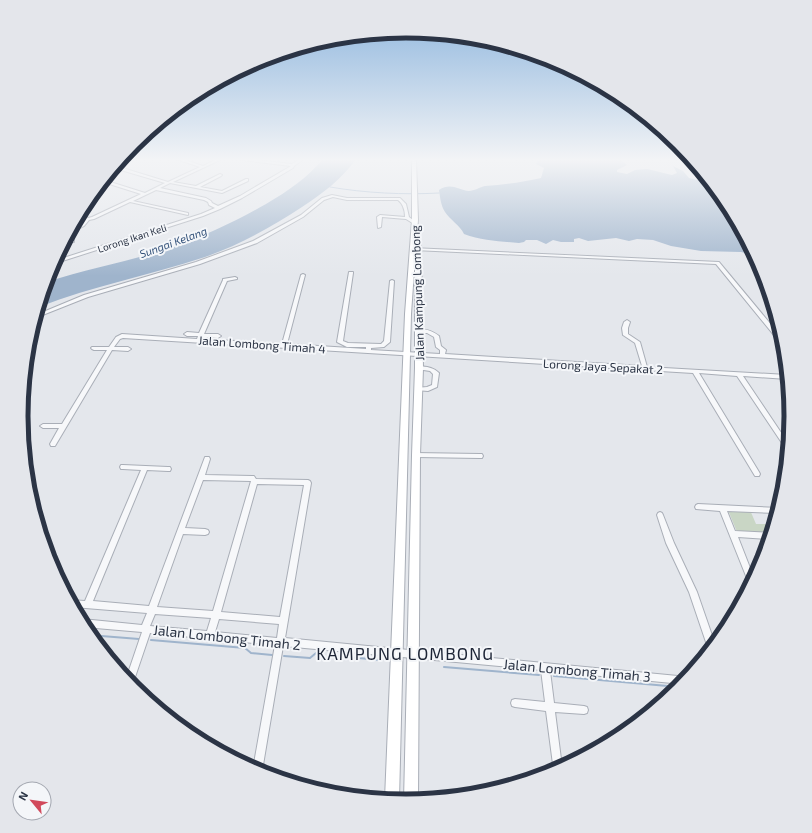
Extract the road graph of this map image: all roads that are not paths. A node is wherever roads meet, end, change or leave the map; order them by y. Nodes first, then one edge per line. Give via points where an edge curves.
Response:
1 (138, 198) edge
2 (199, 198) edge
3 (239, 198) edge
4 (327, 198) edge
5 (342, 198) edge
6 (415, 198) edge
7 (130, 202) junction
8 (219, 208) junction
9 (187, 214) dead end
10 (407, 218) junction
11 (87, 219) joint
12 (415, 222) junction
13 (379, 227) dead end
14 (79, 228) edge
15 (415, 249) junction
16 (62, 260) edge
17 (351, 273) dead end
18 (303, 275) dead end
19 (235, 278) dead end
20 (392, 281) dead end
21 (42, 314) edge
22 (627, 322) dead end
23 (419, 331) junction
24 (774, 333) edge
25 (187, 334) dead end
26 (218, 336) dead end
27 (200, 338) junction
28 (284, 345) junction
29 (94, 348) dead end
30 (110, 349) junction
31 (128, 349) dead end
32 (368, 349) junction
33 (406, 354) junction
34 (418, 355) junction
35 (442, 356) junction
36 (419, 368) junction
37 (645, 369) junction
38 (695, 372) junction
39 (739, 374) junction
40 (782, 377) edge
41 (418, 389) junction
42 (43, 426) dead end
43 (64, 426) junction
44 (783, 440) edge
45 (53, 444) dead end
46 (416, 454) junction
47 (480, 456) dead end
48 (207, 459) dead end
49 (123, 467) dead end
50 (145, 468) junction
51 (168, 469) dead end
52 (757, 474) dead end
53 (200, 477) junction
54 (254, 481) junction
55 (698, 507) dead end
56 (722, 508) junction
57 (772, 510) edge
58 (660, 515) dead end
59 (181, 531) junction
60 (205, 532) dead end
61 (733, 534) junction
62 (765, 536) edge
63 (749, 574) edge
64 (78, 603) edge
65 (88, 604) junction
66 (153, 610) junction
67 (217, 615) junction
68 (284, 621) junction
69 (90, 624) edge
70 (146, 629) junction
71 (210, 636) junction
72 (279, 642) junction
73 (710, 642) edge
74 (396, 653) junction
75 (414, 655) junction
76 (545, 667) junction
77 (131, 676) edge
78 (678, 679) edge
79 (515, 703) dead end
80 (550, 707) junction
81 (584, 710) dead end
82 (557, 763) edge
83 (258, 765) edge
84 (392, 794) edge
85 (411, 794) edge

1 - 7 street
2 - 8 street
3 - 8 street, Lorong Ikan Keli
4 - 21 street via 302,216 255,242 191,265 86,296
5 - 10 street via 400,199 407,210
6 - 12 street, Jalan Kampung Lombong
7 - 9 street
7 - 11 street
8 - 16 street, Lorong Ikan Keli via 202,216
10 - 12 street
10 - 13 street via 381,216
11 - 14 street via 84,225
12 - 15 street, Jalan Kampung Lombong
15 - 23 street, Jalan Kampung Lombong
15 - 24 street via 717,264
15 - 33 street, Jalan Kampung Lombong
17 - 32 street via 340,342
18 - 28 street
19 - 27 street via 225,280
20 - 32 street via 387,342 382,346
22 - 37 street via 626,335 637,342
23 - 34 street, Jalan Kampung Lombong
23 - 35 street via 428,331 436,336 439,347 443,350
25 - 27 street
26 - 27 street
27 - 28 street, Jalan Lombong Timah 4
27 - 30 street, Jalan Lombong Timah 4 via 122,336
28 - 32 street, Jalan Lombong Timah 4
29 - 30 street
30 - 31 street
30 - 43 street
32 - 33 street, Jalan Lombong Timah 4
33 - 34 street, Jalan Lombong Timah 4
33 - 74 street, Jalan Kampung Lombong
34 - 35 street, Lorong Jaya Sepakat 2
34 - 36 street, Jalan Kampung Lombong
35 - 37 street, Lorong Jaya Sepakat 2
36 - 41 street, Jalan Kampung Lombong
36 - 41 street via 430,369 436,373 434,386
37 - 38 street, Lorong Jaya Sepakat 2
38 - 39 street, Lorong Jaya Sepakat 2
38 - 52 street
39 - 40 street, Lorong Jaya Sepakat 2
39 - 44 street
41 - 46 street, Jalan Kampung Lombong
42 - 43 street
43 - 45 street
46 - 47 street
46 - 75 street, Jalan Kampung Lombong
48 - 53 street
49 - 50 street
50 - 51 street
50 - 65 street
53 - 54 street via 252,478
53 - 59 street
54 - 67 street
54 - 68 street via 308,483
55 - 56 street
56 - 57 street
56 - 61 street
58 - 73 street via 693,592
59 - 60 street
59 - 66 street
61 - 62 street
61 - 63 street
64 - 65 street
65 - 66 street
66 - 67 street
66 - 70 street
67 - 68 street
67 - 71 street
68 - 72 street
69 - 70 street, Jalan Lombong Timah 2
70 - 71 street, Jalan Lombong Timah 2
70 - 77 street
71 - 72 street, Jalan Lombong Timah 2
72 - 74 street, Jalan Lombong Timah 2
72 - 83 street
74 - 75 street, Jalan Lombong Timah 3
74 - 84 street, Jalan Kampung Lombong
75 - 76 street, Jalan Lombong Timah 3
75 - 85 street, Jalan Kampung Lombong
76 - 78 street, Jalan Lombong Timah 3
76 - 80 street
79 - 80 street
80 - 81 street
80 - 82 street

